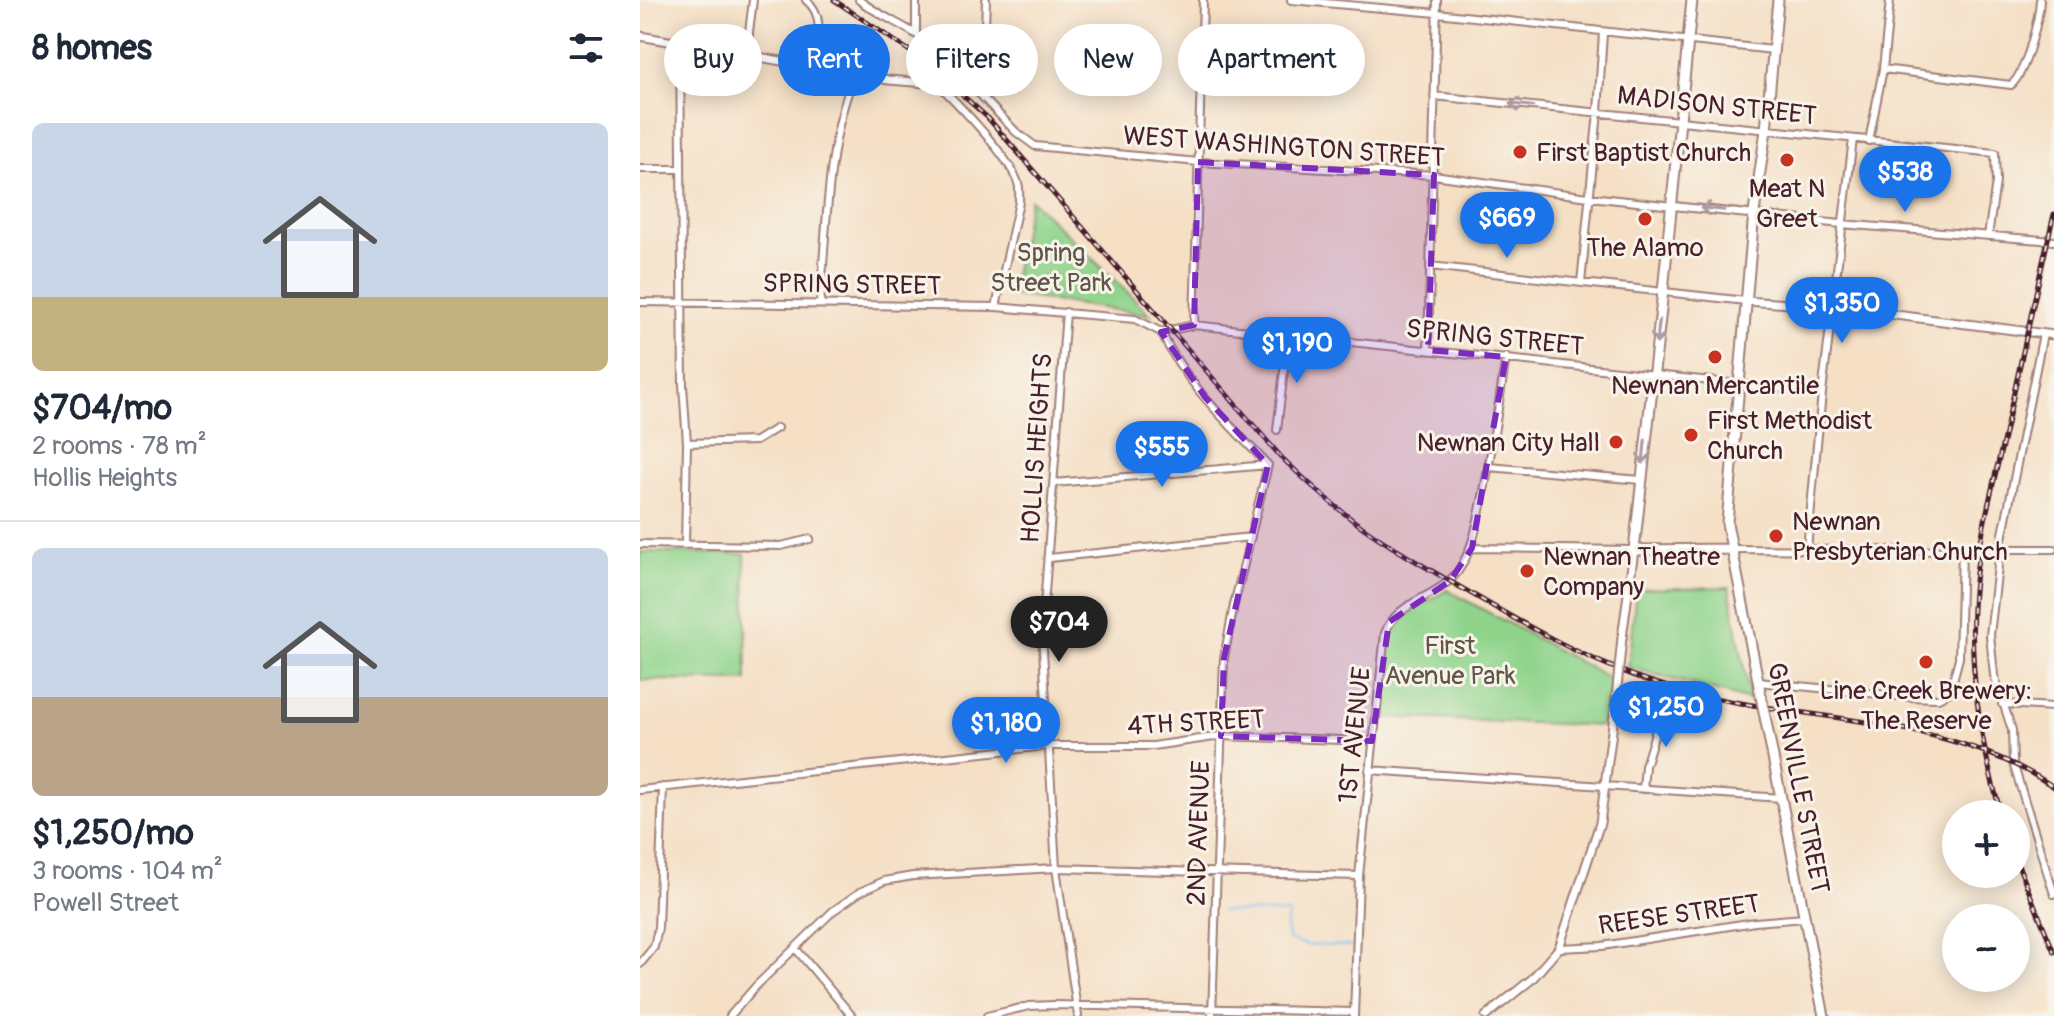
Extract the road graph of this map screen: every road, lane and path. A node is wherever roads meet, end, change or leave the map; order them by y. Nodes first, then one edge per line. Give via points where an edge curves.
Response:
1 (753, 0) edge
2 (806, 0) edge
3 (859, 0) edge
4 (916, 0) edge
5 (986, 0) edge
6 (1203, 0) edge
7 (1291, 0) edge
8 (1437, 0) edge
9 (1692, 0) edge
10 (1778, 0) edge
11 (1890, 0) edge
12 (2040, 0) edge
13 (1437, 13) junction
14 (750, 24) edge
15 (820, 24) edge
16 (916, 24) edge
17 (985, 24) edge
18 (906, 29) edge
19 (1603, 33) junction
20 (640, 36) edge
21 (664, 40) edge
22 (1687, 43) junction
23 (1773, 50) junction
24 (1883, 69) junction
25 (680, 96) edge
26 (846, 96) edge
27 (950, 96) edge
28 (981, 96) edge
29 (1434, 96) junction
30 (1598, 112) junction
31 (1678, 121) junction
32 (1766, 130) junction
33 (1853, 139) junction
34 (1869, 141) junction
35 (1198, 162) junction
36 (640, 169) edge
37 (681, 169) junction
38 (1434, 175) junction
39 (1588, 197) junction
40 (1671, 205) junction
41 (1754, 213) junction
42 (1841, 224) junction
43 (1988, 236) junction
44 (2054, 241) edge
45 (1430, 266) junction
46 (1581, 283) junction
47 (1663, 291) junction
48 (1746, 301) junction
49 (640, 302) edge
50 (684, 302) junction
51 (820, 303) junction
52 (996, 307) junction
53 (1832, 307) junction
54 (1066, 312) junction
55 (1194, 325) junction
56 (1161, 332) junction
57 (2043, 334) junction
58 (2054, 335) edge
59 (1288, 336) junction
60 (1428, 350) junction
61 (1506, 357) junction
62 (1653, 374) junction
63 (1738, 382) junction
64 (1822, 393) junction
65 (777, 428) dead end
66 (1277, 430) dead end
67 (687, 443) junction
68 (1268, 465) junction
69 (1489, 467) junction
70 (1641, 480) junction
71 (1054, 483) junction
72 (1727, 523) junction
73 (1251, 537) junction
74 (810, 539) dead end
75 (640, 544) edge
76 (685, 545) junction
77 (1472, 548) junction
78 (1718, 549) junction
79 (1731, 549) junction
80 (1807, 549) junction
81 (1996, 549) junction
82 (2054, 549) edge
83 (1634, 550) junction
84 (1966, 551) junction
85 (1049, 558) junction
86 (1759, 687) junction
87 (2002, 704) junction
88 (2054, 707) edge
89 (1691, 710) dead end
90 (1221, 736) junction
91 (1372, 741) junction
92 (1047, 746) junction
93 (1369, 770) junction
94 (1606, 786) junction
95 (663, 787) junction
96 (1643, 789) junction
97 (640, 790) edge
98 (1782, 798) junction
99 (1056, 868) junction
100 (1217, 872) junction
101 (1359, 876) junction
102 (2054, 894) edge
103 (1805, 918) junction
104 (1559, 948) junction
105 (796, 949) junction
106 (640, 964) edge
107 (1076, 1006) junction
108 (1212, 1012) edge
109 (1354, 1014) edge
110 (730, 1016) edge
111 (852, 1016) edge
112 (987, 1016) edge
113 (1078, 1016) edge
114 (1486, 1016) edge
115 (1824, 1016) edge

1 - 14 street
2 - 15 street via 818,13
3 - 18 street, WEST WASHINGTON STREET
4 - 16 street
5 - 17 street
6 - 35 street
7 - 13 street
8 - 13 street
9 - 22 main road
10 - 23 main road
11 - 24 street
12 - 24 street via 2019,79 2011,85
13 - 19 street
13 - 29 street
19 - 22 street
19 - 30 street
20 - 21 street
22 - 23 street
22 - 31 main road
23 - 32 main road
24 - 34 street
25 - 37 street
26 - 51 street via 836,141
27 - 52 street via 1019,184
28 - 35 street, WEST WASHINGTON STREET via 1035,146
30 -> 29 street, MADISON STREET
29 - 38 street
30 - 31 street, MADISON STREET
30 - 39 street
31 - 32 street, MADISON STREET
31 - 40 main road
32 - 33 street, MADISON STREET
32 - 41 main road
33 - 34 street, MADISON STREET
33 - 42 street
34 - 43 street, MADISON STREET via 1995,153
35 - 38 street, WEST WASHINGTON STREET
35 - 55 street
36 - 37 street
37 - 50 street
38 - 39 street, WEST WASHINGTON STREET
38 - 45 street
39 - 40 street, WEST WASHINGTON STREET
39 - 46 street
41 -> 40 street, WEST WASHINGTON STREET
40 - 47 main road
41 - 42 street, WEST WASHINGTON STREET
41 - 48 main road
42 - 43 street, WEST WASHINGTON STREET
42 - 53 street
43 - 44 street, WEST WASHINGTON STREET
45 - 46 street
45 - 60 street
46 - 47 street
47 - 48 street
47 -> 62 main road
48 - 53 street
48 - 63 main road
49 - 50 street, SPRING STREET
50 - 51 street, SPRING STREET
50 - 67 street
51 - 52 street, SPRING STREET
52 - 54 street, SPRING STREET
53 - 57 street
53 - 64 street
54 - 56 street, SPRING STREET via 1135,319
54 - 71 street, HOLLIS HEIGHTS
55 - 56 street, SPRING STREET
55 - 59 street, SPRING STREET
56 - 68 street via 1171,354 1205,397
57 - 58 street
57 - 81 street
59 - 60 street, SPRING STREET
59 - 66 street
60 - 61 street, SPRING STREET
61 - 62 street, SPRING STREET
61 - 69 street, 1ST AVENUE
62 - 63 street, SPRING STREET
62 -> 70 main road
63 - 64 street, SPRING STREET
63 - 72 main road
64 - 80 street
65 - 67 street via 756,441
67 - 76 street
68 - 71 street
68 - 73 street, 2ND AVENUE
69 - 70 street
69 - 77 street, 1ST AVENUE
70 - 83 main road
71 - 85 street, HOLLIS HEIGHTS
72 - 78 main road
72 - 79 main road, GREENVILLE STREET
73 - 85 street
73 - 90 street, 2ND AVENUE via 1224,658
74 - 76 street via 781,546
75 - 76 street
77 - 83 street
77 - 91 street, 1ST AVENUE via 1450,581 1389,622
78 - 79 main road
78 - 83 main road
79 - 80 street
79 - 86 main road, GREENVILLE STREET
80 - 84 street
81 - 82 street
81 - 84 street, bridge
81 - 87 street via 1990,635
83 - 94 street, bridge
84 - 86 street via 1959,658 1950,692 1938,698
85 - 92 street, HOLLIS HEIGHTS via 1042,633
86 - 98 main road, GREENVILLE STREET, bridge
87 - 88 street
87 - 102 street via 2012,730 2013,763
89 - 96 street via 1663,707
90 - 91 street, 4TH STREET
90 - 92 street, 4TH STREET via 1153,746
90 - 100 street, 2ND AVENUE
91 - 93 street, 1ST AVENUE
92 - 95 street, 4TH STREET
92 - 99 street, HOLLIS HEIGHTS
93 - 94 street
93 - 101 street, 1ST AVENUE
94 - 96 street
94 - 104 street via 1600,823
95 - 97 street, 4TH STREET
95 - 106 street via 658,928 654,947
96 - 98 street
98 - 103 main road, GREENVILLE STREET
99 - 100 street
99 - 105 street via 884,881 833,911
99 - 107 street, HOLLIS HEIGHTS
100 - 101 street
100 - 108 street, 2ND AVENUE
101 - 109 street, 1ST AVENUE
103 - 104 street, REESE STREET
103 - 115 main road, GREENVILLE STREET
104 - 114 street via 1532,979
105 - 110 street
105 - 111 street
107 - 108 street
107 - 112 street via 1029,1006
107 - 113 street, HOLLIS HEIGHTS
108 - 109 street

